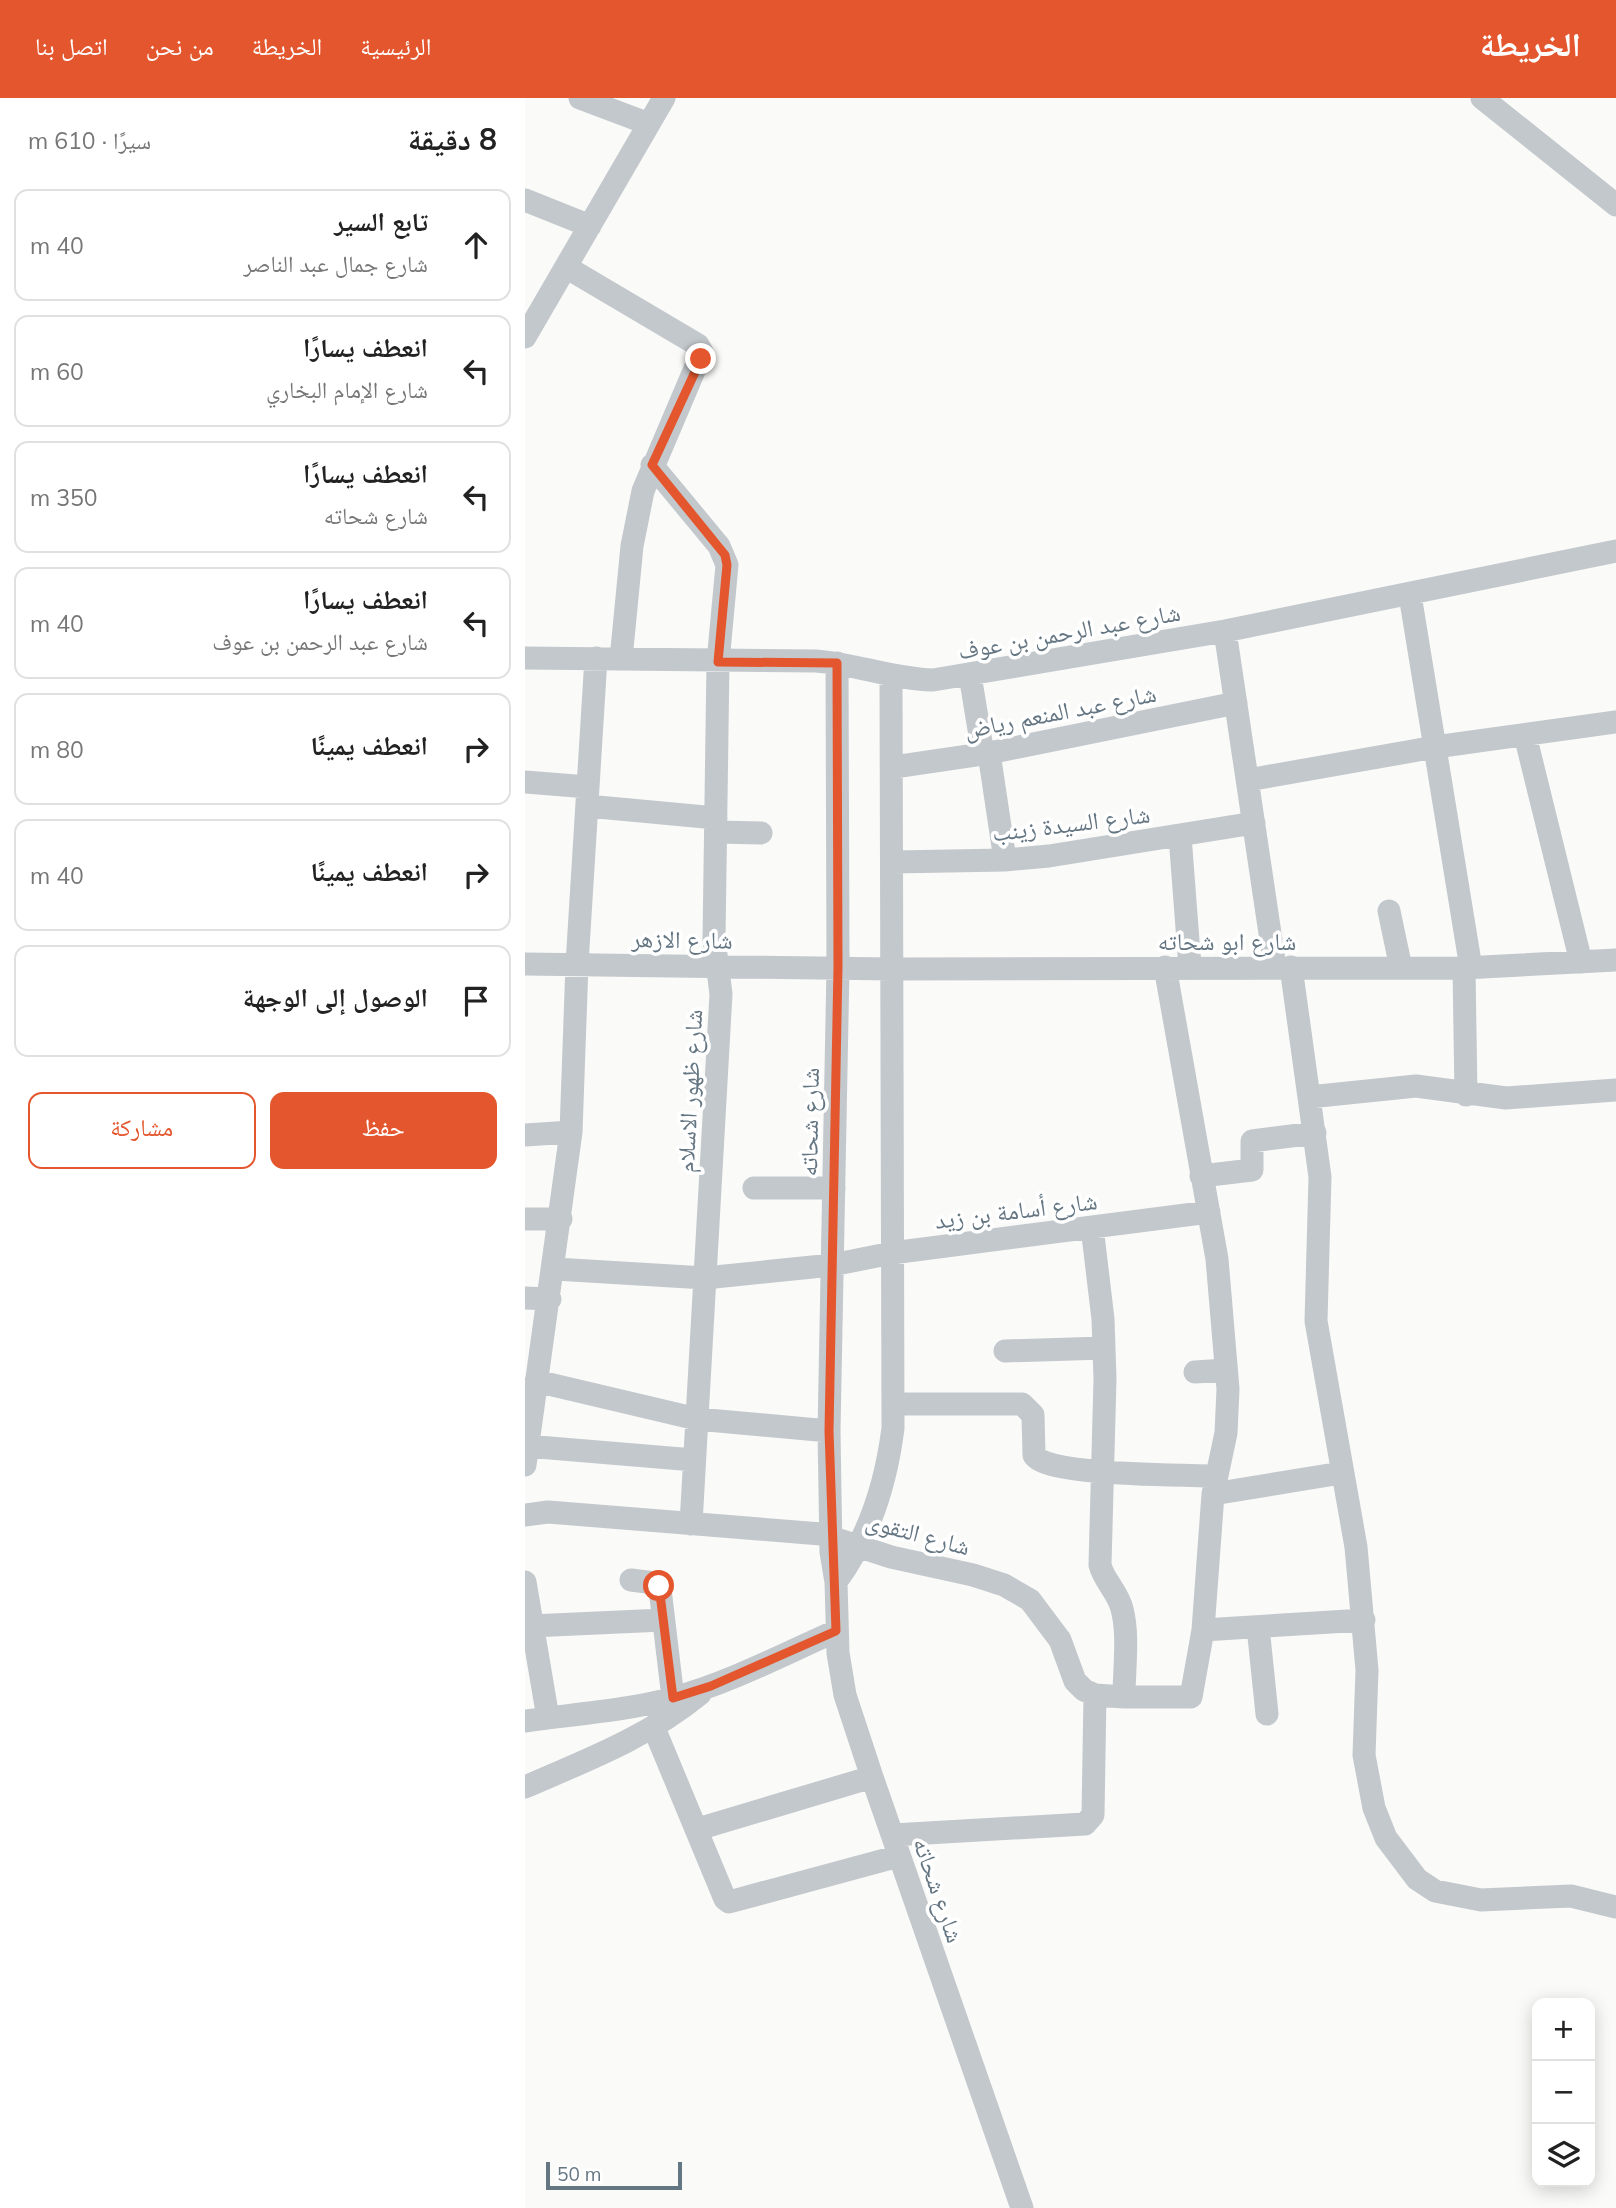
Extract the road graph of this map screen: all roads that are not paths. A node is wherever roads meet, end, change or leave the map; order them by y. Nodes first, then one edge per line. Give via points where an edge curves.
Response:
1 (580, 98) edge
2 (664, 98) edge
3 (1482, 98) edge
4 (649, 124) junction
5 (525, 200) edge
6 (1616, 205) edge
7 (590, 226) junction
8 (566, 267) junction
9 (534, 302) edge
10 (525, 337) edge
11 (652, 465) junction
12 (1616, 551) edge
13 (1410, 595) junction
14 (1225, 631) junction
15 (525, 658) edge
16 (596, 658) junction
17 (621, 659) junction
18 (718, 662) junction
19 (837, 663) junction
20 (970, 675) junction
21 (891, 676) junction
22 (1236, 703) junction
23 (1616, 722) edge
24 (1525, 735) junction
25 (1435, 747) junction
26 (986, 754) junction
27 (894, 767) junction
28 (1248, 780) junction
29 (525, 782) edge
30 (587, 797) junction
31 (1254, 823) junction
32 (716, 825) junction
33 (761, 833) dead end
34 (1180, 836) junction
35 (1005, 860) junction
36 (893, 862) junction
37 (1389, 911) dead end
38 (1616, 960) edge
39 (1581, 962) junction
40 (525, 964) edge
41 (577, 964) junction
42 (717, 965) junction
43 (838, 967) junction
44 (1165, 967) junction
45 (1190, 967) junction
46 (1283, 967) junction
47 (1401, 968) junction
48 (1467, 968) junction
49 (894, 969) junction
50 (1616, 1090) edge
51 (1466, 1095) junction
52 (1309, 1097) junction
53 (571, 1132) junction
54 (1315, 1133) junction
55 (525, 1135) edge
56 (1201, 1176) junction
57 (754, 1188) dead end
58 (834, 1188) junction
59 (1209, 1212) junction
60 (525, 1219) edge
61 (561, 1219) junction
62 (1092, 1227) junction
63 (893, 1252) junction
64 (832, 1265) junction
65 (555, 1269) junction
66 (705, 1278) junction
67 (525, 1297) edge
68 (550, 1299) junction
69 (1104, 1348) junction
70 (1006, 1351) dead end
71 (533, 1369) edge
72 (1226, 1370) junction
73 (1195, 1372) dead end
74 (894, 1404) junction
75 (697, 1419) junction
76 (829, 1431) junction
77 (526, 1445) edge
78 (694, 1460) junction
79 (1103, 1473) junction
80 (1341, 1473) junction
81 (1214, 1485) junction
82 (525, 1515) edge
83 (691, 1524) junction
84 (831, 1536) junction
85 (858, 1546) junction
86 (631, 1580) dead end
87 (525, 1581) edge
88 (836, 1582) junction
89 (663, 1620) junction
90 (1364, 1620) junction
91 (531, 1626) junction
92 (1258, 1626) junction
93 (1203, 1630) junction
94 (836, 1631) junction
95 (711, 1686) junction
96 (1095, 1695) junction
97 (1124, 1697) junction
98 (673, 1698) junction
99 (1267, 1714) dead end
100 (548, 1718) junction
101 (525, 1721) edge
102 (654, 1728) junction
103 (872, 1776) junction
104 (525, 1787) edge
105 (698, 1829) junction
106 (896, 1846) junction
107 (1616, 1907) edge
108 (1022, 2208) edge

1 - 4 street
2 - 4 street
3 - 6 street
4 - 7 street
5 - 7 street
7 - 8 street
8 - 9 street
8 - 11 street via 698,345 702,352
9 - 10 street
11 - 17 street via 637,518
11 - 18 street, شارع ظهور الاسلام via 725,555
12 - 13 street, شارع عبد الرحمن بن عوف
13 - 14 street, شارع عبد الرحمن بن عوف
13 - 25 street
14 - 20 street, شارع عبد الرحمن بن عوف
14 - 22 street
15 - 16 street, شارع عبد الرحمن بن عوف
16 - 17 street, شارع عبد الرحمن بن عوف
16 - 30 street
17 - 18 street, شارع عبد الرحمن بن عوف
18 - 19 street, شارع عبد الرحمن بن عوف
18 - 32 street, شارع ظهور الاسلام
19 - 21 street, شارع عبد الرحمن بن عوف
19 - 43 street, شارع شحاته
20 - 21 street, شارع عبد الرحمن بن عوف via 933,680
20 - 26 street
21 - 27 street
22 - 26 street, شارع عبد المنعم رياض
22 - 28 street
23 - 24 street
24 - 25 street
24 - 39 street
25 - 28 street
25 - 48 street
26 - 27 street, شارع عبد المنعم رياض
26 - 35 street
27 - 36 street
28 - 31 street
29 - 30 street
30 - 32 street
30 - 41 street
31 - 34 street, شارع السيدة زينب
31 - 46 street
32 - 33 street
32 - 42 street, شارع ظهور الاسلام
34 - 35 street, شارع السيدة زينب
34 - 45 street
35 - 36 street, شارع السيدة زينب
36 - 49 street
37 - 47 street
38 - 39 street, شارع ابو شحاته
39 - 48 street, شارع ابو شحاته
40 - 41 street, شارع الازهر
41 - 42 street, شارع الازهر
41 - 53 street
42 - 43 street, شارع الازهر
42 - 66 street, شارع ظهور الاسلام via 721,994
43 - 49 street, شارع ابو شحاته
43 - 58 street, شارع شحاته
44 - 45 street, شارع ابو شحاته
44 - 49 street, شارع ابو شحاته
44 - 56 street
45 - 46 street, شارع ابو شحاته
46 - 47 street, شارع ابو شحاته
46 - 52 street
47 - 48 street, شارع ابو شحاته
48 - 51 street
49 - 63 street
50 - 51 street via 1526,1098
51 - 52 street via 1416,1087
52 - 54 street
53 - 55 street
53 - 61 street
54 - 56 street via 1255,1139 1252,1170
54 - 80 street via 1321,1213 1316,1321
56 - 59 street
57 - 58 street
58 - 64 street, شارع شحاته
59 - 62 street, شارع أسامة بن زيد
59 - 72 street
60 - 61 street
61 - 65 street
62 - 63 street, شارع أسامة بن زيد
62 - 69 street
63 - 64 street, شارع أسامة بن زيد
63 - 74 street
64 - 66 street, شارع أسامة بن زيد
64 - 76 street, شارع شحاته
65 - 66 street, شارع أسامة بن زيد
65 - 68 street
66 - 75 street, شارع ظهور الاسلام
67 - 68 street
68 - 71 street
69 - 70 street
69 - 79 street
71 - 75 street
71 - 77 street
72 - 73 street
72 - 81 street via 1226,1433
74 - 79 street via 1022,1404 1033,1415 1036,1460
74 - 85 street via 883,1485
75 - 76 street
75 - 78 street, شارع ظهور الاسلام
76 - 84 street, شارع شحاته
77 - 78 street
78 - 83 street, شارع ظهور الاسلام
79 - 81 street
79 - 97 street via 1100,1565 1124,1615
80 - 81 street
80 - 90 street
81 - 93 street
82 - 83 street, شارع التقوى via 548,1512
83 - 84 street, شارع التقوى
84 - 85 street, شارع التقوى
84 - 88 street, شارع شحاته
85 - 88 street
85 - 96 street, شارع التقوى via 983,1578 1030,1600 1060,1640 1076,1681
86 - 89 street via 659,1586
87 - 91 street
88 - 94 street, شارع شحاته
89 - 91 street
89 - 98 street
90 - 92 street
90 - 107 street via 1364,1755 1369,1789 1386,1838 1416,1879 1457,1898 1502,1901 1571,1896
91 - 100 street
92 - 93 street
92 - 99 street
93 - 97 street via 1194,1691 1185,1699
94 - 95 street
94 - 103 street, شارع شحاته via 845,1695
95 - 98 street
95 - 102 street
96 - 97 street
96 - 106 street via 1093,1815 1085,1825
98 - 100 street
100 - 101 street
102 - 104 street
102 - 105 street
103 - 105 street
103 - 106 street, شارع شحاته
105 - 106 street via 729,1902
106 - 108 street, شارع شحاته

